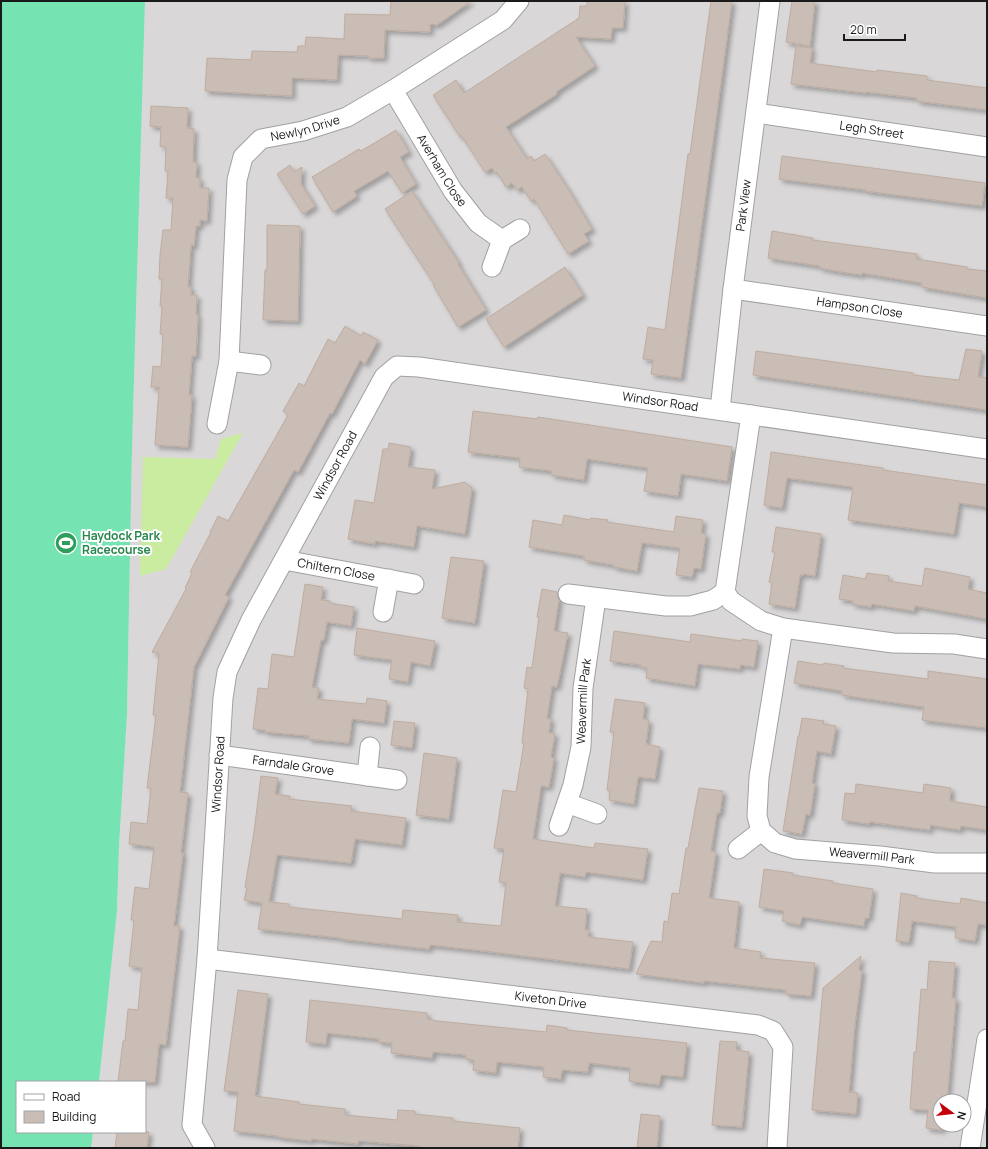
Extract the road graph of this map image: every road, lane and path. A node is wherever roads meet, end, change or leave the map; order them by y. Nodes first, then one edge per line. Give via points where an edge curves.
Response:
1 (519, 1) edge
2 (770, 1) edge
3 (393, 90) junction
4 (756, 114) junction
5 (987, 147) edge
6 (520, 229) dead end
7 (502, 240) junction
8 (492, 267) dead end
9 (733, 289) junction
10 (987, 326) edge
11 (229, 361) junction
12 (261, 365) dead end
13 (720, 410) junction
14 (751, 415) junction
15 (218, 424) dead end
16 (987, 449) edge
17 (284, 560) junction
18 (389, 579) junction
19 (414, 584) dead end
20 (725, 592) junction
21 (568, 594) dead end
22 (596, 598) junction
23 (383, 612) dead end
24 (783, 628) junction
25 (987, 649) edge
26 (370, 747) dead end
27 (219, 755) junction
28 (367, 776) junction
29 (397, 780) dead end
30 (567, 803) junction
31 (596, 814) dead end
32 (559, 826) dead end
33 (762, 832) junction
34 (738, 849) dead end
35 (987, 863) edge
36 (207, 959) junction
37 (987, 1038) edge
38 (205, 1148) edge
39 (777, 1148) edge
40 (970, 1148) edge

1 - 3 street, Newlyn Drive via 502,20
2 - 4 street, Park View
3 - 7 street, Averham Close via 453,191 478,224
3 - 11 street, Newlyn Drive via 347,117 303,131 261,140 243,157 236,180
4 - 5 street, Legh Street
4 - 9 street, Park View
6 - 7 street
7 - 8 street
9 - 10 street, Hampson Close
9 - 13 street, Park View
11 - 12 street
11 - 15 street, Newlyn Drive
13 - 14 street, Windsor Road
13 - 17 street, Windsor Road via 397,366 384,377
14 - 16 street, Windsor Road
14 - 20 street
17 - 18 street, Chiltern Close
17 - 27 street, Windsor Road via 251,620 227,672 222,698
18 - 19 street, Chiltern Close
18 - 23 street, Chiltern Close
20 - 22 street via 713,600 690,606 666,606
20 - 24 street via 731,601 761,622
21 - 22 street
22 - 30 street, Weavermill Park via 583,688 581,747
24 - 25 street via 892,643 954,644
24 - 33 street via 759,777 756,816
26 - 28 street
27 - 28 street, Farndale Grove
27 - 36 street, Windsor Road
28 - 29 street, Farndale Grove
30 - 31 street
30 - 32 street, Weavermill Park
33 - 34 street
33 - 35 street, Weavermill Park via 775,843 795,849 935,863
36 - 38 street, Windsor Road via 192,1125
36 - 39 street, Kiveton Drive via 758,1025 773,1032 783,1047
37 - 40 street

